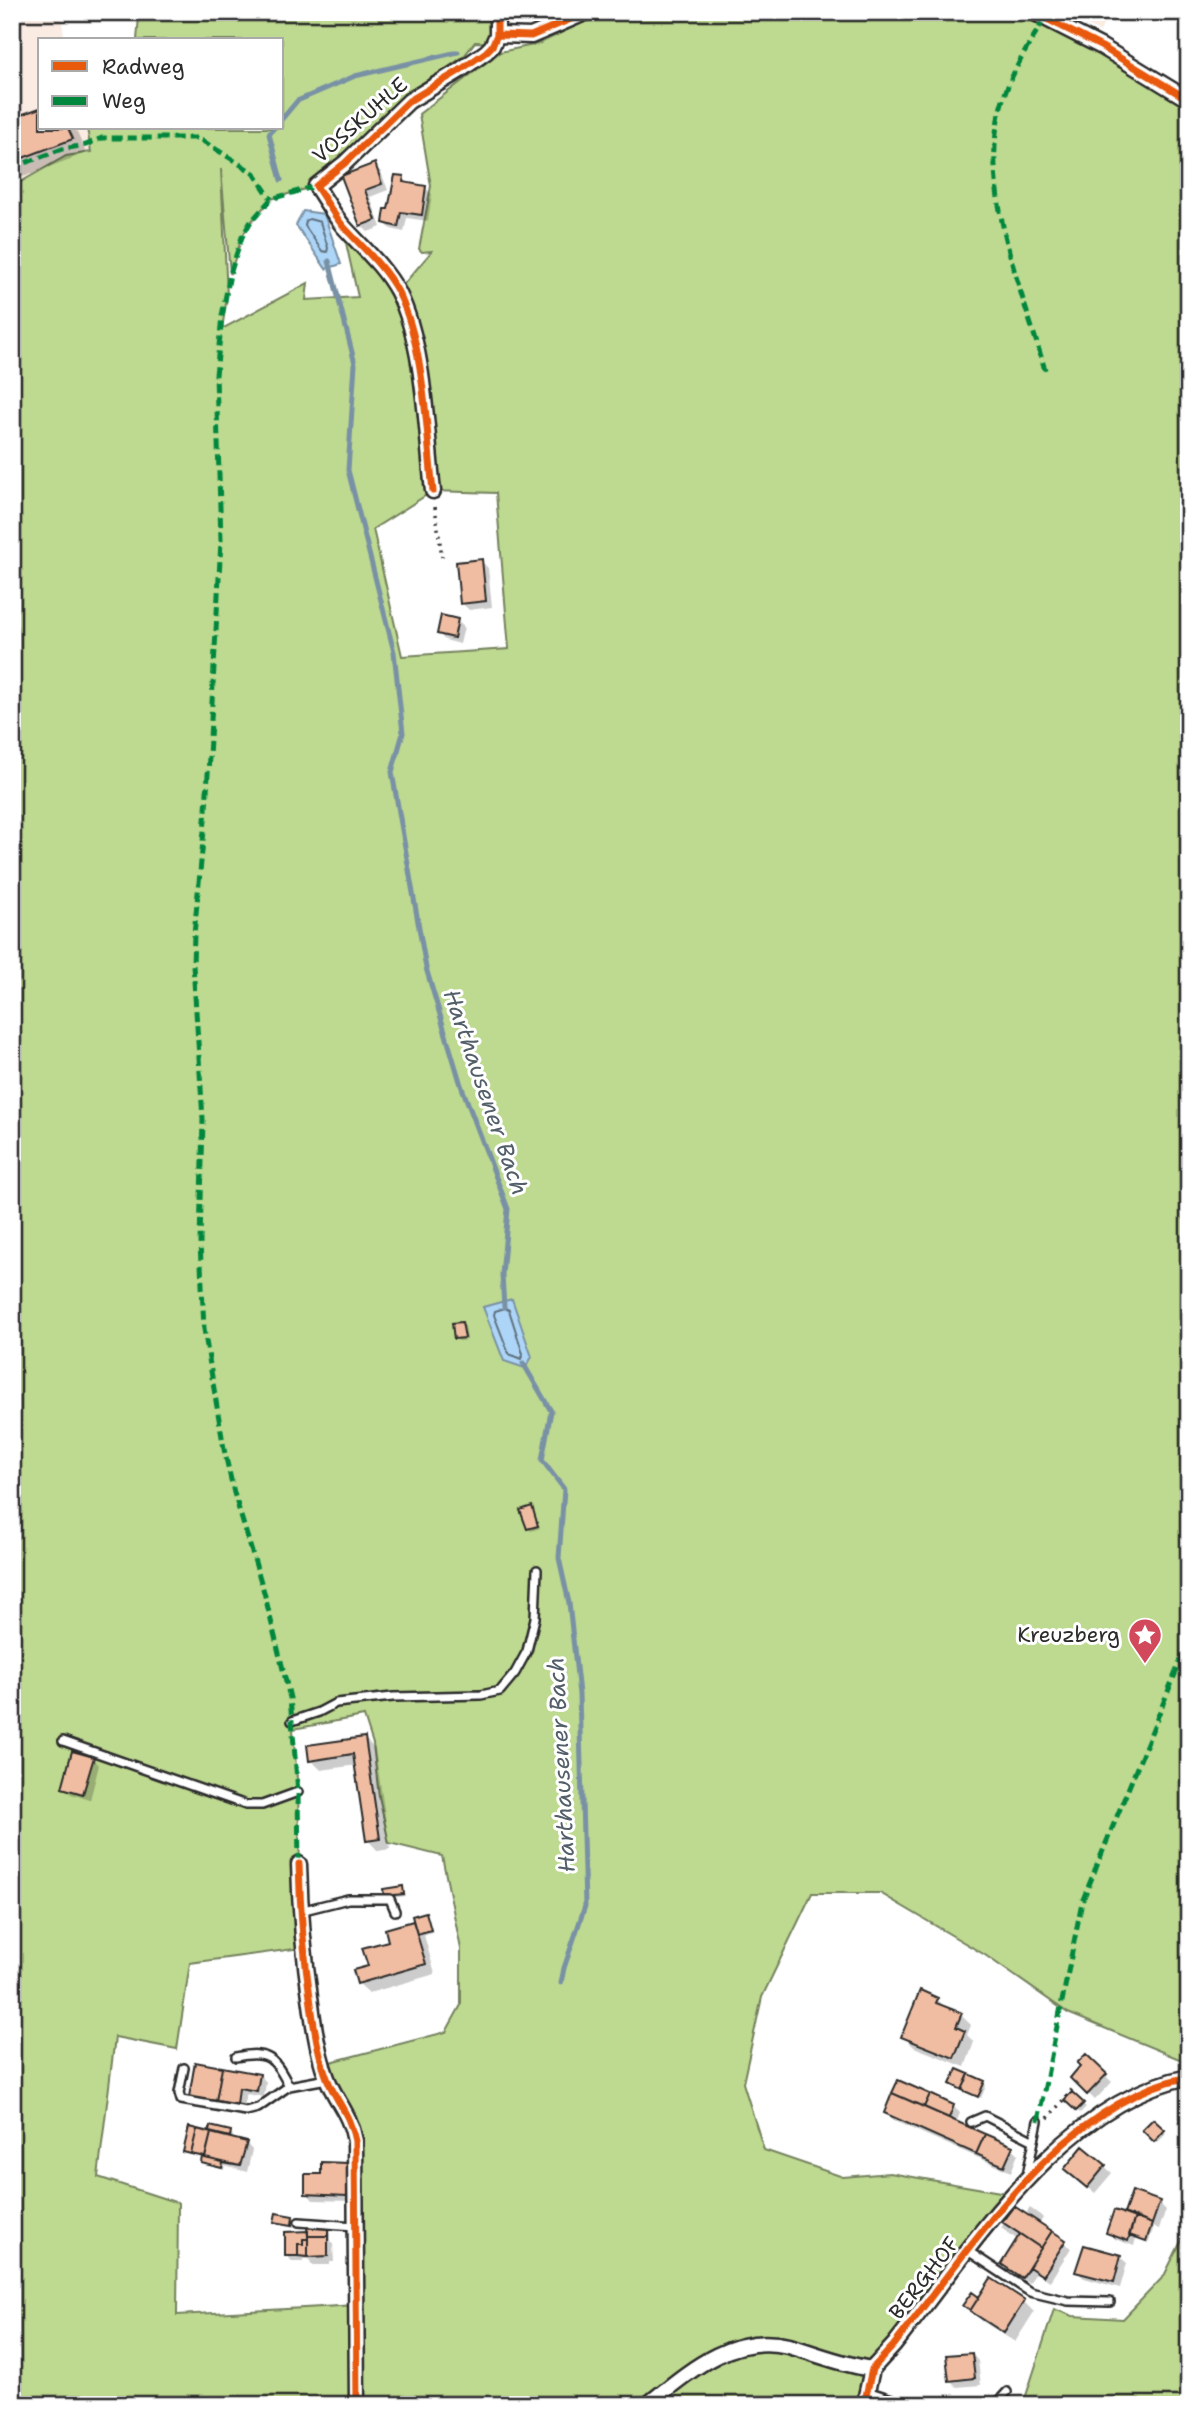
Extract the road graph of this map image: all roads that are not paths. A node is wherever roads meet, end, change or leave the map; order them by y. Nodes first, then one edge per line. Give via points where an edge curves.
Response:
1 (497, 12) edge
2 (587, 12) edge
3 (1033, 12) edge
4 (497, 35) junction
5 (1189, 100) edge
6 (432, 491) road end
7 (537, 1570) dead end
8 (292, 1721) dead end
9 (63, 1741) dead end
10 (298, 1792) dead end
11 (299, 1864) dead end
12 (300, 1911) junction
13 (395, 1911) dead end
14 (236, 2057) dead end
15 (184, 2068) dead end
16 (1189, 2077) edge
17 (327, 2079) junction
18 (289, 2087) junction
19 (971, 2122) dead end
20 (1037, 2122) road end
21 (1034, 2141) junction
22 (1027, 2179) junction
23 (299, 2222) dead end
24 (355, 2226) junction
25 (968, 2252) junction
26 (1110, 2302) dead end
27 (872, 2370) junction
28 (1007, 2392) dead end
29 (865, 2398) edge
30 (357, 2405) edge
31 (647, 2405) edge
32 (910, 2405) edge
33 (995, 2405) edge

1 - 4 street
2 - 4 street via 531,36
3 - 5 street
4 - 6 street, VOSSKUHLE via 486,52 409,101 316,186 397,291 413,334 420,372
7 - 8 lane via 535,1618 527,1651 500,1691 336,1703
9 - 10 lane via 246,1805 262,1805
11 - 12 street
12 - 13 lane via 348,1899 390,1899
12 - 17 street via 313,2018
14 - 18 lane via 267,2056
15 - 18 lane via 179,2093 181,2100 189,2103 246,2111
16 - 22 street, BERGHOF via 1131,2097 1100,2114
17 - 18 lane
17 - 24 street via 353,2126
19 - 21 lane via 985,2116
20 - 21 lane
21 - 22 lane
22 - 25 street, BERGHOF
23 - 24 lane
24 - 30 street
25 - 26 lane via 1030,2291 1068,2301
25 - 27 street, BERGHOF
27 - 29 street
27 - 31 street via 788,2346 744,2344 709,2359
28 - 33 lane
29 - 32 lane

